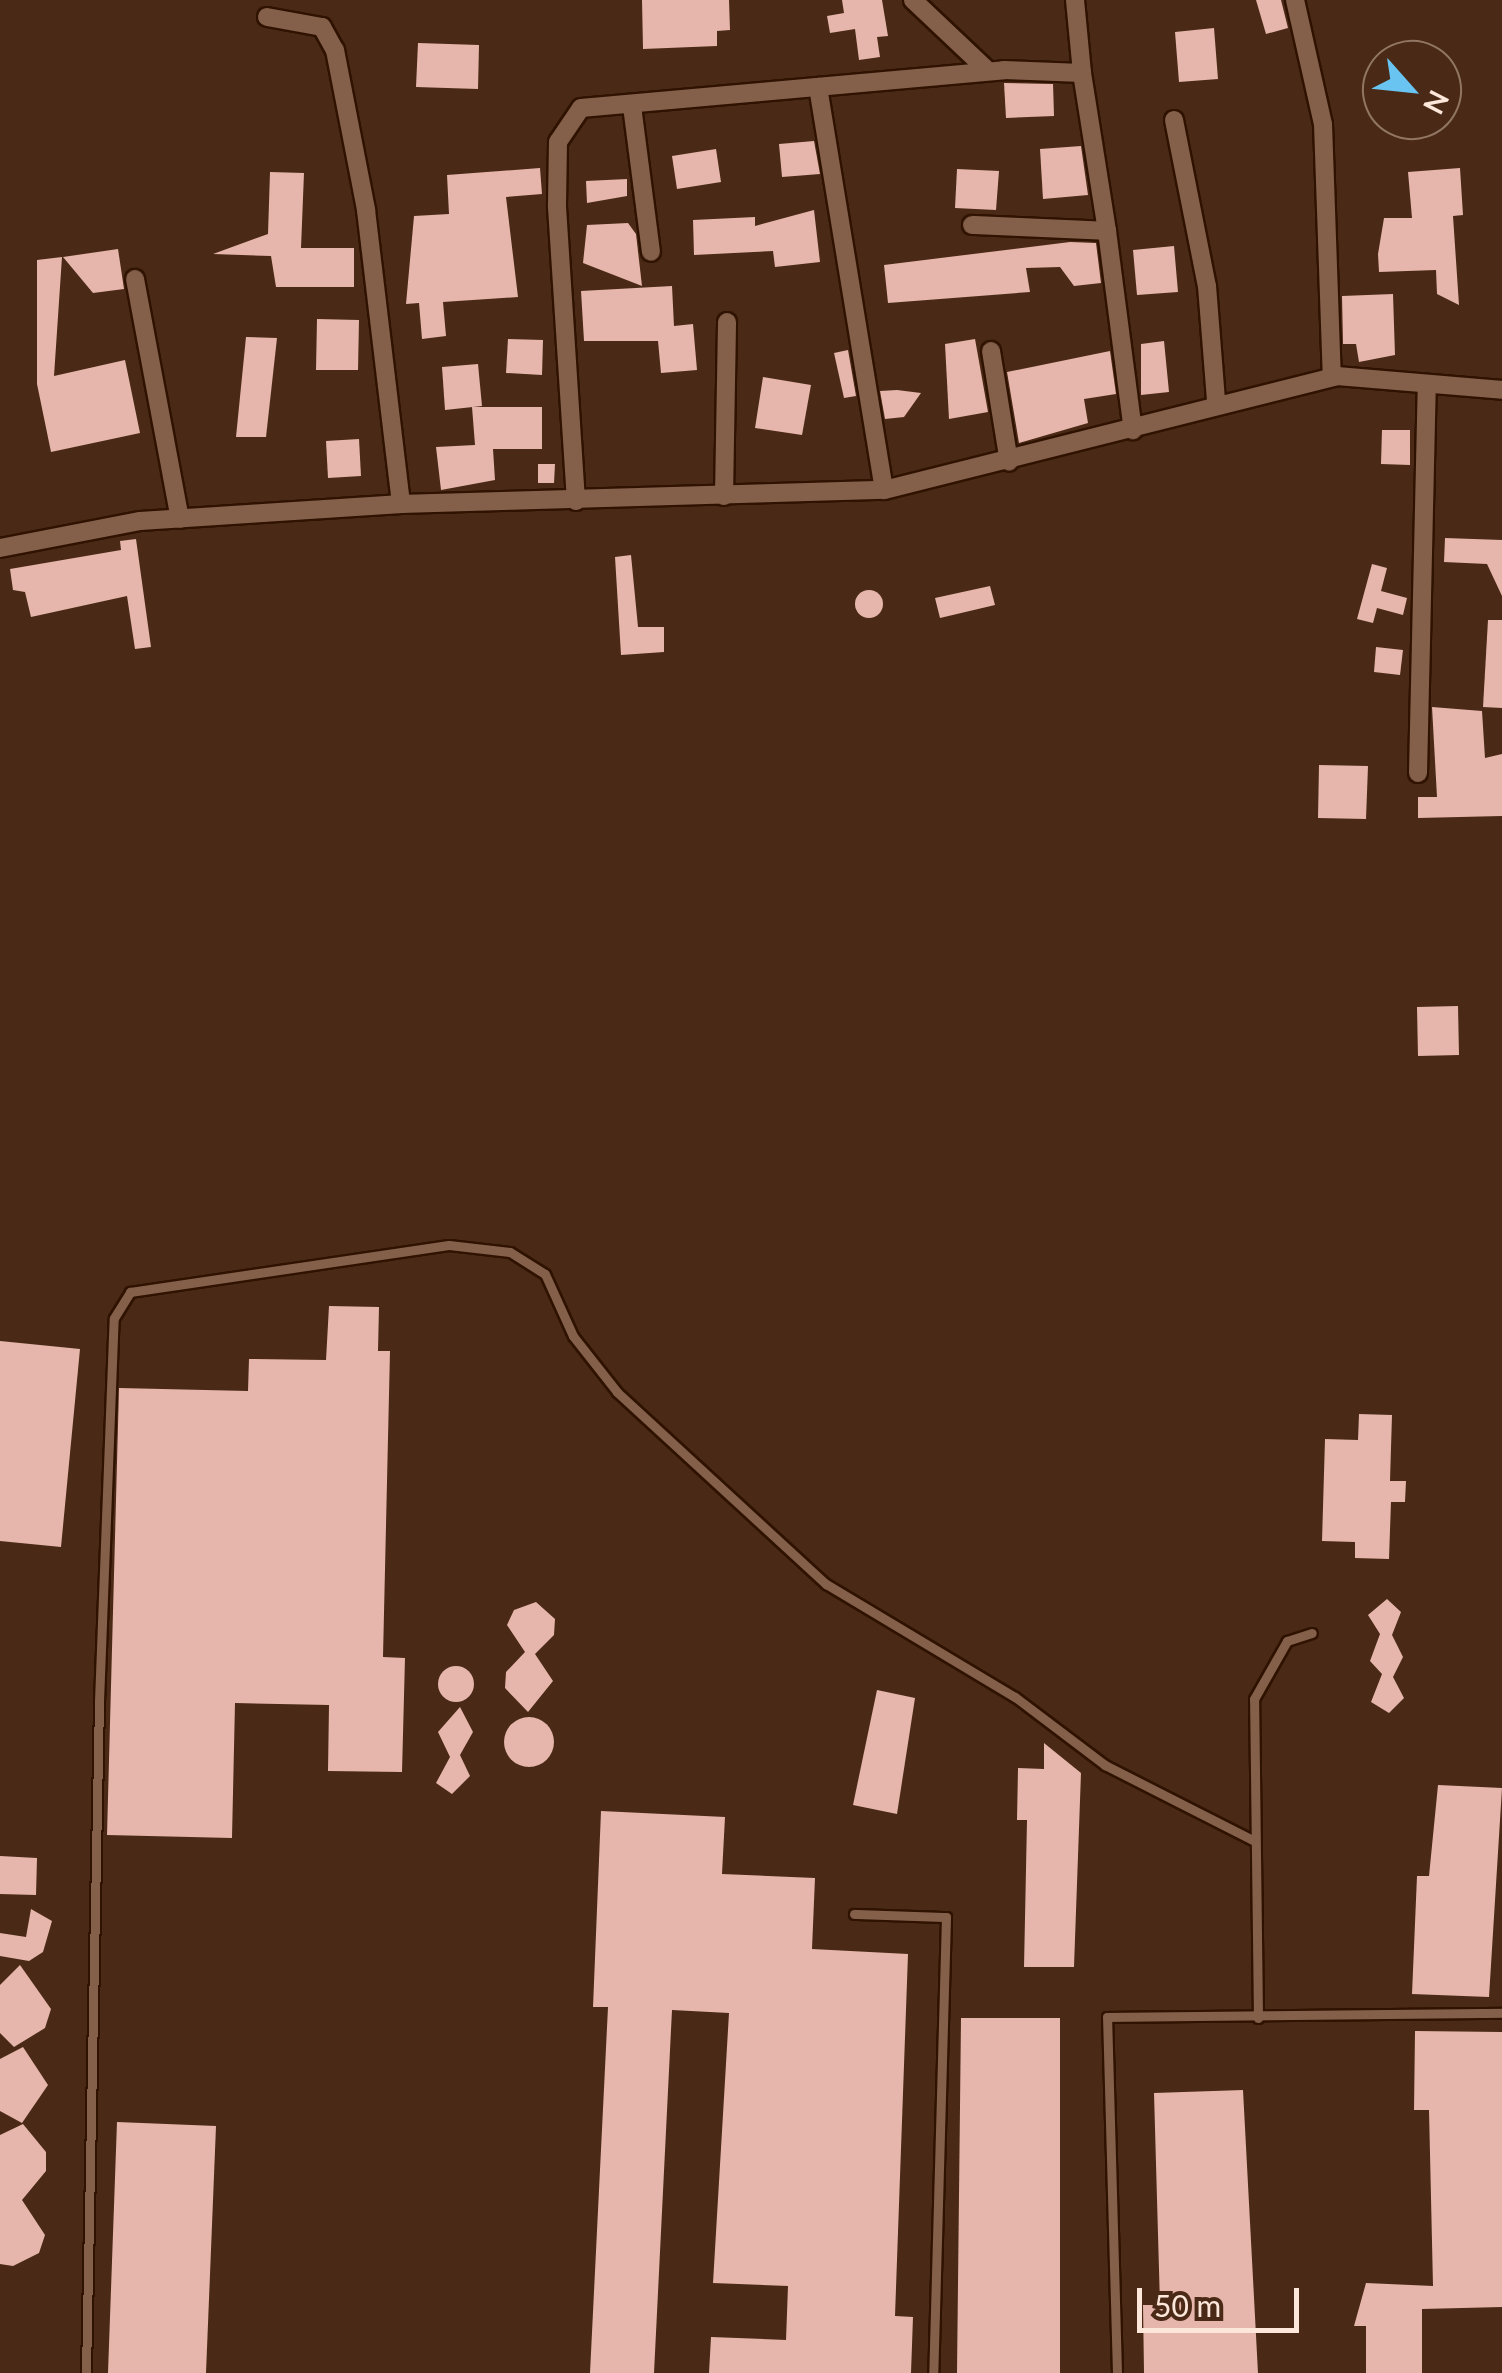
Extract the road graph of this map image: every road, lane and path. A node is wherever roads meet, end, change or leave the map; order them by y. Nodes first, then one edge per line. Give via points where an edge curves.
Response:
1 (913, 0) edge
2 (1075, 0) edge
3 (1295, 0) edge
4 (267, 18) dead end
5 (988, 71) junction
6 (1082, 73) junction
7 (818, 87) junction
8 (632, 106) junction
9 (1174, 120) dead end
10 (972, 226) dead end
11 (1107, 230) junction
12 (651, 252) dead end
13 (135, 279) dead end
14 (727, 322) dead end
15 (991, 352) dead end
16 (1332, 377) junction
17 (1427, 387) junction
18 (1502, 390) edge
19 (1216, 401) junction
20 (1133, 430) junction
21 (1009, 462) junction
22 (884, 490) junction
23 (724, 496) junction
24 (576, 501) junction
25 (401, 504) junction
26 (180, 519) junction
27 (0, 548) edge
28 (1418, 773) dead end
29 (1312, 1634) dead end
30 (1253, 1840) junction
31 (854, 1914) dead end
32 (1502, 2013) edge
33 (1258, 2018) junction
34 (86, 2373) edge
35 (933, 2373) edge
36 (1116, 2373) edge

1 - 5 street
2 - 6 street
3 - 16 street via 1322,124
4 - 25 street via 322,28 335,50 371,245
5 - 6 street
5 - 7 street
6 - 11 street
7 - 8 street
7 - 22 street
8 - 12 street
8 - 24 street via 580,108 558,142
9 - 19 street via 1207,286
10 - 11 street
11 - 20 street
13 - 26 street
14 - 23 street
15 - 21 street
16 - 17 street
16 - 19 street
17 - 18 street
17 - 28 street
19 - 20 street
20 - 21 street
21 - 22 street
22 - 23 street
23 - 24 street
24 - 25 street
25 - 26 street
26 - 27 street
29 - 30 lane via 1286,1641 1254,1699
30 - 33 lane
30 - 34 lane via 1105,1765 1015,1697 826,1584 617,1392 573,1336 545,1274 510,1252 448,1244 130,1292 114,1318
31 - 35 lane via 946,1916
32 - 33 lane
33 - 36 lane via 1106,2017

